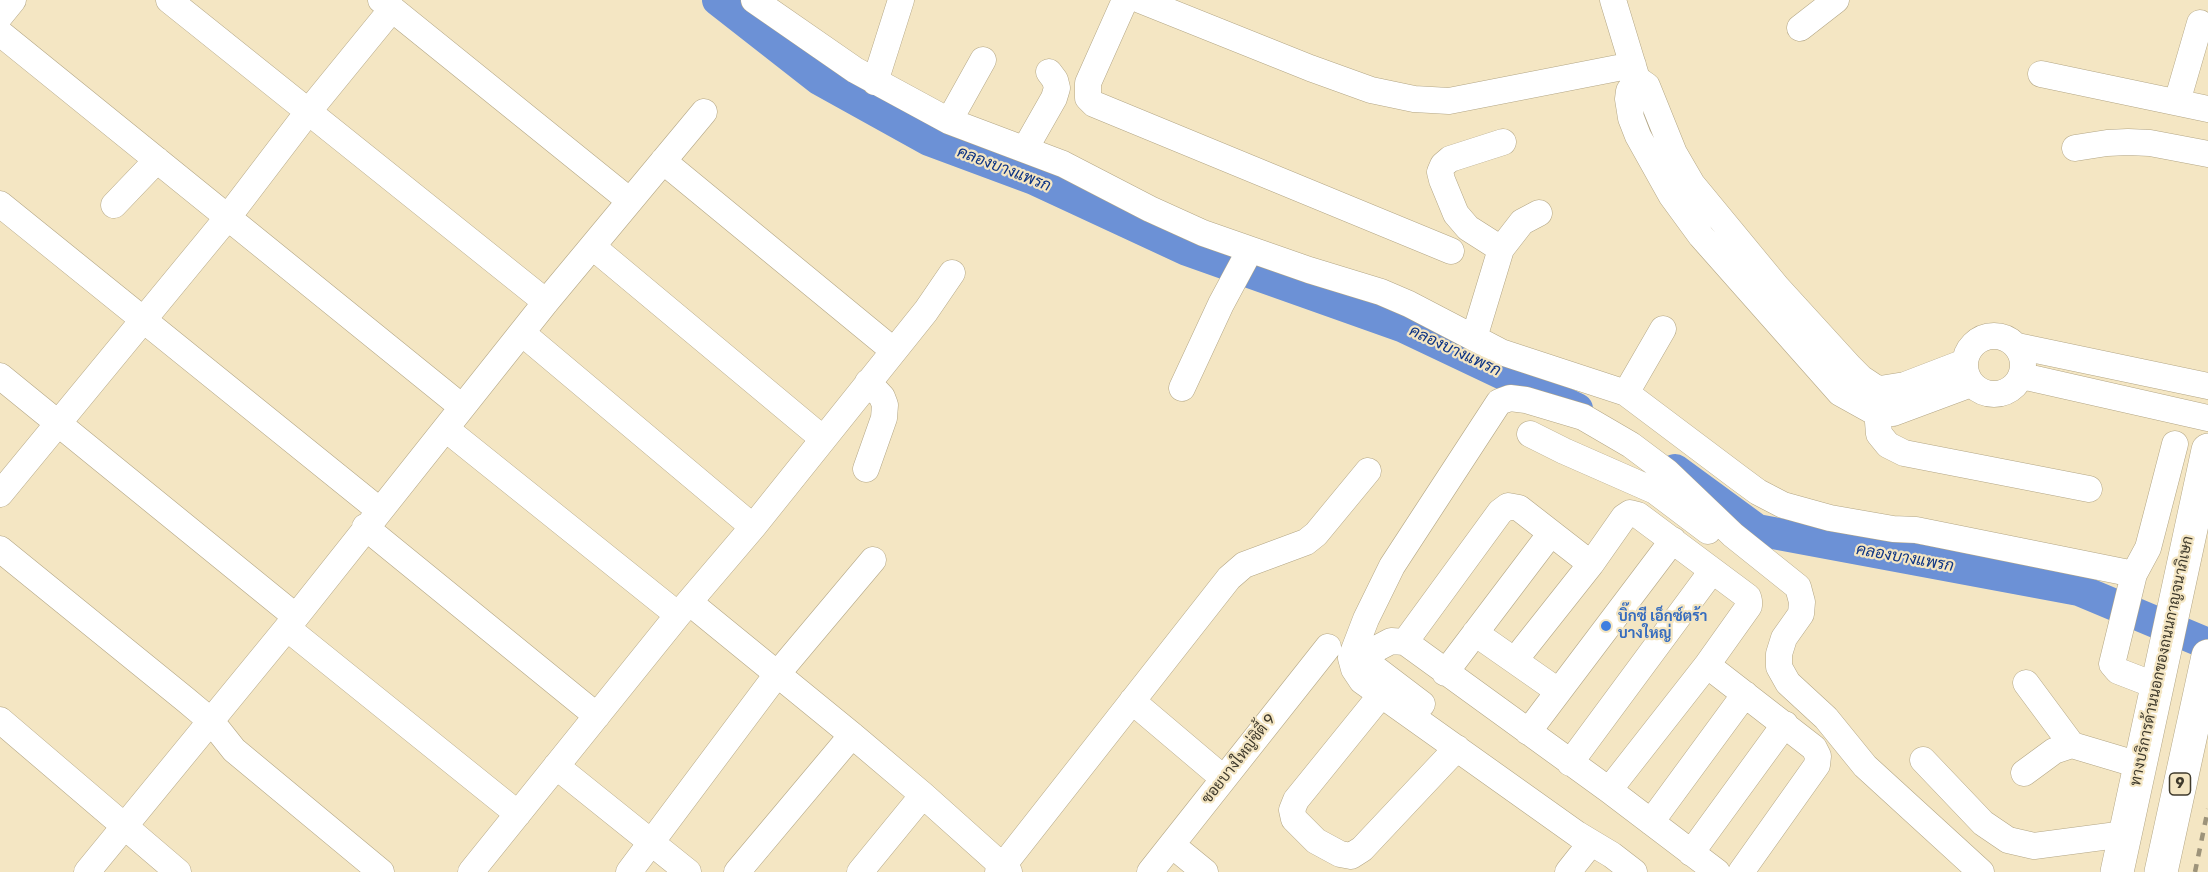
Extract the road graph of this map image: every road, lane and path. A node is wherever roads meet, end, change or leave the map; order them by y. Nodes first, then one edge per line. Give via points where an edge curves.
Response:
1 (13, 0) edge
2 (170, 0) edge
3 (754, 0) edge
4 (901, 0) edge
5 (1125, 0) edge
6 (1140, 0) edge
7 (1614, 0) edge
8 (1836, 0) edge
9 (396, 6) edge
10 (0, 16) edge
11 (2200, 23) dead end
12 (1800, 28) dead end
13 (0, 33) edge
14 (983, 60) dead end
15 (1049, 72) dead end
16 (1635, 72) junction
17 (2041, 74) dead end
18 (875, 82) junction
19 (2177, 102) junction
20 (2208, 109) edge
21 (308, 112) junction
22 (704, 112) dead end
23 (950, 121) junction
24 (1503, 142) dead end
25 (1025, 148) junction
26 (2075, 148) dead end
27 (2208, 154) edge
28 (157, 160) junction
29 (663, 160) junction
30 (630, 201) junction
31 (0, 204) edge
32 (114, 204) dead end
33 (1539, 213) dead end
34 (228, 217) junction
35 (593, 247) junction
36 (1501, 249) junction
37 (1451, 251) dead end
38 (1247, 255) junction
39 (952, 273) dead end
40 (546, 302) junction
41 (143, 320) junction
42 (1663, 329) dead end
43 (522, 333) junction
44 (1473, 338) junction
45 (2018, 346) junction
46 (894, 351) junction
47 (1968, 373) junction
48 (0, 376) edge
49 (2022, 376) junction
50 (868, 382) junction
51 (2208, 386) edge
52 (1182, 388) dead end
53 (1626, 393) junction
54 (1876, 400) junction
55 (462, 407) junction
56 (2208, 418) edge
57 (57, 422) junction
58 (446, 429) junction
59 (1530, 434) dead end
60 (822, 438) junction
61 (2175, 444) dead end
62 (2208, 450) edge
63 (866, 469) dead end
64 (1368, 471) dead end
65 (2089, 489) dead end
66 (0, 494) edge
67 (372, 519) junction
68 (753, 527) junction
69 (1551, 532) junction
70 (1673, 540) junction
71 (0, 549) edge
72 (873, 560) dead end
73 (1767, 562) junction
74 (1591, 564) junction
75 (1712, 571) junction
76 (2132, 578) junction
77 (683, 608) junction
78 (291, 622) junction
79 (1475, 633) junction
80 (1405, 642) junction
81 (1328, 647) dead end
82 (2208, 656) edge
83 (1515, 660) junction
84 (1707, 665) junction
85 (1445, 673) junction
86 (778, 674) junction
87 (2158, 678) junction
88 (2026, 683) dead end
89 (1558, 691) junction
90 (1745, 693) junction
91 (1381, 695) junction
92 (1132, 701) junction
93 (597, 716) junction
94 (0, 720) edge
95 (211, 721) junction
96 (1785, 724) junction
97 (1528, 732) junction
98 (852, 735) junction
99 (2072, 745) junction
100 (1457, 748) junction
101 (1923, 760) dead end
102 (1570, 763) junction
103 (2139, 765) junction
104 (556, 766) junction
105 (2024, 773) dead end
106 (1223, 778) junction
107 (1609, 790) junction
108 (923, 795) junction
109 (518, 814) junction
110 (1651, 822) junction
111 (125, 826) junction
112 (2125, 834) junction
113 (1584, 838) junction
114 (651, 844) junction
115 (1172, 845) junction
116 (1691, 853) junction
117 (1003, 870) edge
118 (87, 872) edge
119 (178, 872) edge
120 (381, 872) edge
121 (471, 872) edge
122 (629, 872) edge
123 (688, 872) edge
124 (736, 872) edge
125 (860, 872) edge
126 (1150, 872) edge
127 (1205, 872) edge
128 (1568, 872) edge
129 (1634, 872) edge
130 (1717, 872) edge
131 (1741, 872) edge
132 (1981, 872) edge
133 (2117, 872) edge
134 (2161, 872) edge

1 - 10 street
2 - 21 street
3 - 18 street
4 - 18 street
5 - 37 street via 1088,83 1088,99 1094,104
6 - 16 street via 1310,68 1371,90 1414,99 1449,101
7 - 16 street
8 - 12 street
9 - 21 street
9 - 30 street
11 - 19 street
13 - 28 street
14 - 23 street
15 - 25 street via 1057,88 1054,98
16 - 54 street via 1647,86 1674,153 1692,184
17 - 19 street
18 - 23 street
19 - 20 street
21 - 34 street
21 - 40 street
22 - 29 street
23 - 25 street
24 - 36 street via 1450,159 1440,172 1456,214 1468,228
25 - 38 street
26 - 27 street via 2128,142
28 - 32 street
28 - 34 street
29 - 30 street
29 - 46 street
30 - 35 street
31 - 41 street
33 - 36 street via 1522,222
34 - 41 street
34 - 55 street
35 - 40 street
35 - 60 street
36 - 44 street
38 - 44 street via 1381,292
38 - 52 street
39 - 46 street
40 - 43 street
41 - 57 street
41 - 67 street
42 - 53 street
43 - 55 street
43 - 68 street
44 - 53 street via 1524,360
45 - 47 street via 2005,338 1989,336 1975,342 1966,355
45 - 49 street via 2024,360
45 - 51 street
46 - 50 street
47 - 49 street via 1984,393 1999,394 2013,388
47 - 54 street via 1905,385
48 - 57 street
49 - 56 street
50 - 60 street
50 - 63 street via 885,405
53 - 76 street via 1758,492 1783,505 1830,518 1916,530
54 - 65 street via 1879,434 1888,446 1904,453
55 - 58 street
57 - 66 street
57 - 78 street
58 - 67 street
58 - 77 street
59 - 73 street via 1655,491 1733,549
60 - 68 street
61 - 76 street via 2148,548
62 - 87 main road, ทางบริการด้านนอกของถนนกาญจนาภิเษก
64 - 92 street via 1306,542 1244,565 1229,578
67 - 78 street
67 - 93 street
68 - 77 street
69 - 74 street
69 - 79 street
69 - 80 street via 1519,508 1508,506 1500,512
70 - 74 street via 1630,513
70 - 75 street
70 - 89 street
71 - 95 street
72 - 86 street
73 - 91 street via 1631,445 1583,417 1510,398 1499,402 1392,566 1366,619 1352,658 1354,669 1362,681
73 - 132 street via 1798,586 1802,602 1801,614 1784,638 1779,654 1779,668 1788,683 1826,718 1864,766
74 - 83 street
75 - 84 street via 1748,597 1749,606
75 - 102 street
76 - 87 street via 2112,664 2118,671
77 - 86 street
77 - 93 street
78 - 95 street
78 - 109 street
79 - 83 street
79 - 85 street
80 - 85 street
80 - 113 street via 1391,641 1372,651 1372,666 1565,812
81 - 106 street, ซอยบางใหญ่ซิตี้ 9
82 - 134 main road, 9
83 - 89 street
84 - 90 street
84 - 107 street
85 - 97 street
86 - 98 street
86 - 114 street
87 - 103 main road, ทางบริการด้านนอกของถนนกาญจนาภิเษก
88 - 99 street
89 - 97 street
90 - 96 street
90 - 110 street
91 - 100 street
91 - 100 street via 1296,800 1293,819 1316,841 1351,856 1362,849
92 - 106 street
92 - 117 street
93 - 104 street
94 - 111 street
95 - 111 street
95 - 120 street via 234,750
96 - 116 street
96 - 131 street via 1814,748 1817,765
97 - 102 street
98 - 108 street
98 - 124 street
99 - 103 street
99 - 105 street via 2054,751
100 - 113 street
101 - 112 street via 1983,823 2008,840 2034,846
102 - 107 street
103 - 112 main road, ทางบริการด้านนอกของถนนกาญจนาภิเษก
104 - 109 street
104 - 114 street
106 - 115 street, ซอยบางใหญ่ซิตี้ 9
107 - 110 street
108 - 117 street
108 - 125 street
109 - 121 street
110 - 116 street
111 - 118 street
111 - 119 street
112 - 133 main road, ทางบริการด้านนอกของถนนกาญจนาภิเษก
113 - 128 street
113 - 129 street
114 - 122 street
114 - 123 street
115 - 126 street, ซอยบางใหญ่ซิตี้ 9
115 - 127 street
116 - 130 street

